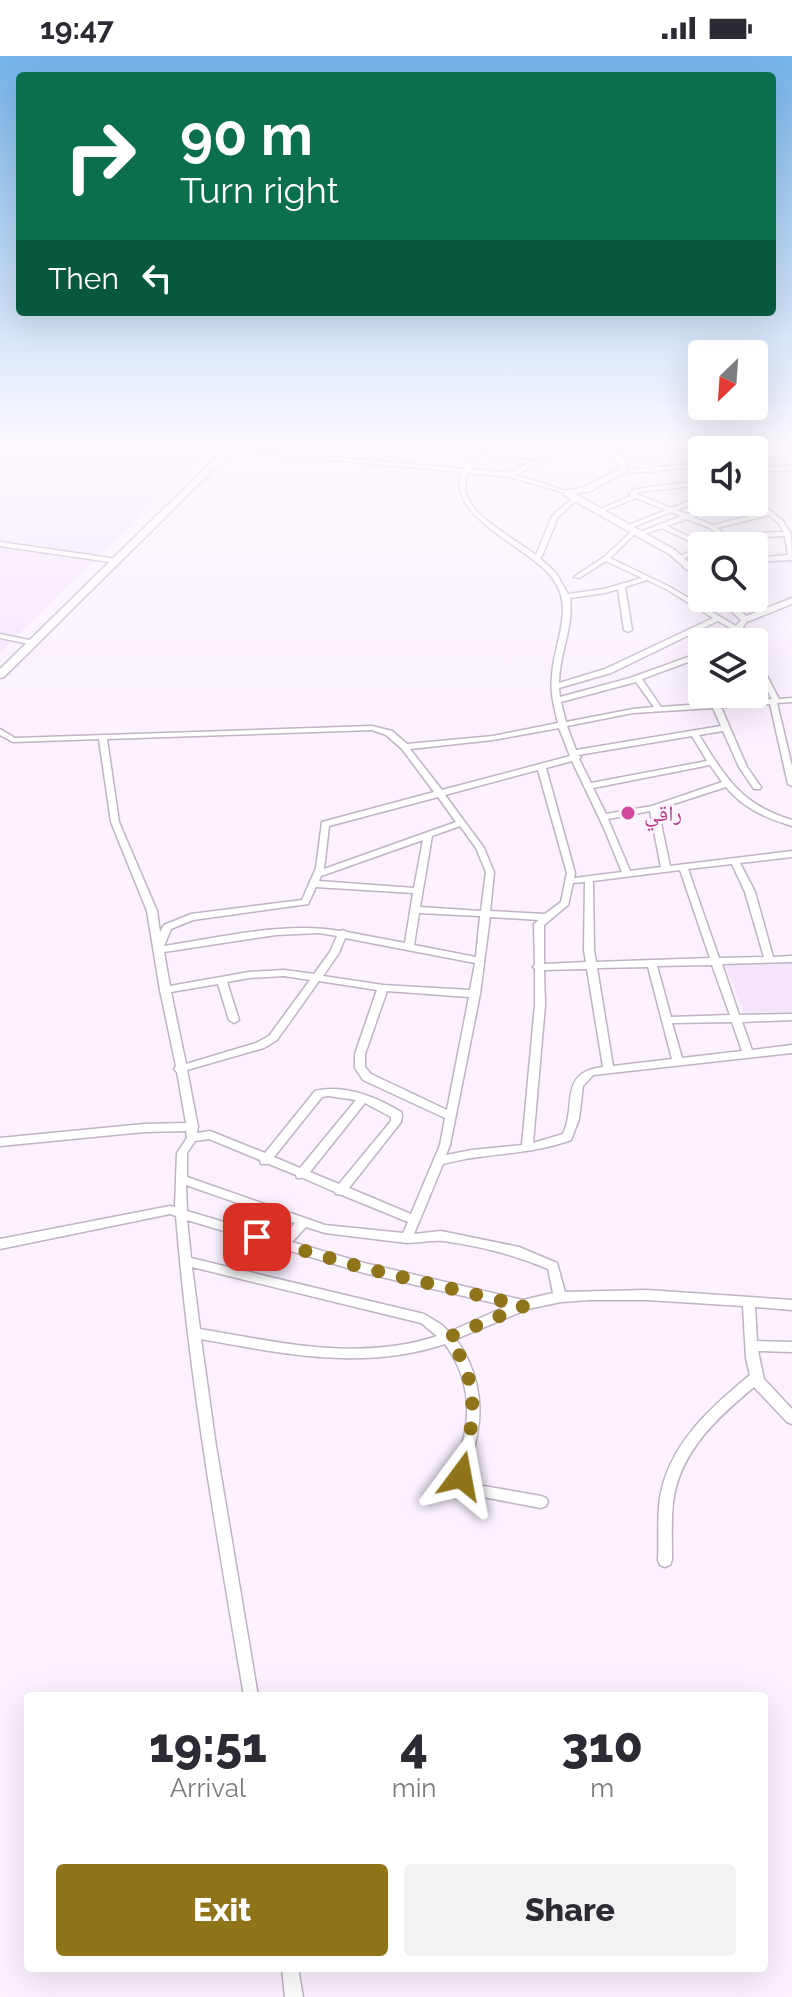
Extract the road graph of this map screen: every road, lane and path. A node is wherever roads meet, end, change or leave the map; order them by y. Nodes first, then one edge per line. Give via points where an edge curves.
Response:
1 (635, 530) edge
2 (148, 531) edge
3 (499, 531) edge
4 (549, 531) edge
5 (636, 531) edge
6 (785, 531) edge
7 (768, 533) edge
8 (788, 534) junction
9 (0, 544) edge
10 (539, 556) junction
11 (606, 558) junction
12 (688, 558) edge
13 (791, 558) edge
14 (768, 559) edge
15 (117, 561) junction
16 (683, 562) junction
17 (688, 563) edge
18 (688, 566) edge
19 (577, 577) dead end
20 (648, 578) junction
21 (621, 586) junction
22 (566, 596) junction
23 (792, 601) edge
24 (736, 612) edge
25 (716, 619) junction
26 (744, 620) junction
27 (727, 628) edge
28 (742, 628) edge
29 (628, 630) dead end
30 (0, 636) edge
31 (34, 643) junction
32 (688, 659) edge
33 (0, 675) edge
34 (637, 678) junction
35 (555, 687) junction
36 (768, 687) edge
37 (792, 700) edge
38 (556, 701) junction
39 (775, 701) junction
40 (768, 702) edge
41 (688, 707) edge
42 (717, 708) edge
43 (659, 709) junction
44 (562, 725) junction
45 (726, 728) junction
46 (0, 731) edge
47 (694, 733) junction
48 (103, 737) junction
49 (405, 747) junction
50 (576, 755) junction
51 (713, 762) junction
52 (541, 766) junction
53 (728, 783) junction
54 (792, 784) edge
55 (589, 786) junction
56 (757, 787) dead end
57 (438, 792) junction
58 (654, 808) junction
59 (604, 817) junction
60 (461, 823) junction
61 (792, 823) edge
62 (428, 835) junction
63 (792, 854) edge
64 (735, 861) junction
65 (683, 867) junction
66 (666, 869) junction
67 (626, 872) junction
68 (589, 878) junction
69 (316, 879) junction
70 (571, 881) junction
71 (419, 891) junction
72 (415, 910) junction
73 (485, 914) junction
74 (546, 917) junction
75 (343, 933) junction
76 (409, 946) junction
77 (159, 950) junction
78 (769, 959) junction
79 (792, 959) edge
80 (480, 961) junction
81 (716, 963) junction
82 (652, 964) junction
83 (592, 966) junction
84 (538, 967) junction
85 (318, 976) junction
86 (222, 980) junction
87 (383, 988) junction
88 (165, 990) junction
89 (475, 994) junction
90 (792, 1017) edge
91 (735, 1018) junction
92 (234, 1020) dead end
93 (666, 1020) junction
94 (792, 1049) edge
95 (747, 1051) junction
96 (677, 1060) junction
97 (179, 1069) junction
98 (608, 1069) junction
99 (362, 1100) junction
100 (451, 1116) junction
101 (192, 1132) junction
102 (0, 1142) edge
103 (527, 1148) junction
104 (265, 1161) junction
105 (440, 1161) junction
106 (301, 1175) junction
107 (181, 1179) junction
108 (340, 1191) junction
109 (181, 1215) junction
110 (414, 1220) junction
111 (304, 1221) junction
112 (407, 1238) junction
113 (0, 1244) edge
114 (282, 1245) junction
115 (185, 1261) junction
116 (560, 1297) junction
117 (749, 1303) junction
118 (792, 1305) edge
119 (524, 1306) junction
120 (195, 1333) junction
121 (449, 1337) junction
122 (752, 1346) junction
123 (792, 1347) edge
124 (757, 1377) junction
125 (792, 1418) edge
126 (541, 1502) dead end
127 (665, 1560) dead end
128 (250, 1692) edge
129 (291, 1972) edge
130 (294, 1997) edge

1 - 11 street
2 - 15 street
3 - 10 street
4 - 10 street
5 - 16 street
6 - 8 street
7 - 8 street
8 - 13 street
9 - 15 street
10 - 22 street
11 - 19 street
11 - 20 street
12 - 16 street
13 - 14 street
15 - 31 street
16 - 17 street
16 - 18 street
20 - 21 street
20 - 25 street
21 - 22 street
21 - 29 street
22 - 35 street
23 - 26 street
24 - 26 street
25 - 27 street
25 - 35 street via 608,671
26 - 28 street
30 - 31 street
31 - 33 street
32 - 34 street
34 - 38 street
34 - 43 street
35 - 38 street
36 - 39 street
37 - 39 street
38 - 44 street
39 - 40 street
39 - 54 street
41 - 43 street
42 - 45 street
43 - 44 street
44 - 49 street
44 - 50 street
45 - 47 street
45 - 56 street
46 - 48 street via 13,740
47 - 50 street
47 - 51 street
48 - 49 street via 372,728 389,733
48 - 77 street via 115,822 152,911
49 - 57 street
50 - 52 street
50 - 55 street
51 - 53 street
51 - 55 street
52 - 57 street
52 - 70 street
53 - 58 street
53 - 61 street via 753,810
55 - 59 street
57 - 60 street
57 - 69 street via 325,824
58 - 59 street
58 - 66 street
59 - 67 street
60 - 62 street
60 - 73 street via 490,872
62 - 69 street
62 - 71 street
63 - 64 street
64 - 65 street
64 - 78 street via 750,892
65 - 66 street
65 - 81 street
66 - 67 street
67 - 68 street
68 - 70 street
68 - 83 street
69 - 71 street
69 - 77 street via 305,902 180,919 161,934
70 - 74 street via 565,903
71 - 72 street
72 - 73 street
72 - 76 street
73 - 74 street
73 - 80 street
74 - 84 street via 539,924
75 - 76 street
75 - 77 street via 276,932
75 - 85 street
76 - 80 street
77 - 88 street
78 - 79 street
78 - 81 street
80 - 89 street
81 - 82 street
81 - 91 street
82 - 83 street
82 - 93 street
83 - 84 street
83 - 98 street
84 - 103 street via 540,1005
85 - 86 street via 284,973
85 - 87 street
85 - 97 street via 273,1038
86 - 88 street
86 - 92 street
87 - 89 street
87 - 100 street via 360,1068 367,1077
88 - 97 street
89 - 100 street
90 - 91 street
91 - 93 street
91 - 95 street
93 - 96 street
94 - 95 street
95 - 96 street
96 - 98 street
97 - 101 street
98 - 103 street via 579,1079 573,1128 567,1137
99 - 104 street via 336,1092 319,1094
99 - 106 street
99 - 108 street via 387,1108 397,1115 396,1122
100 - 105 street
101 - 102 street via 144,1128
101 - 104 street
101 - 107 street via 182,1153
103 - 105 street via 470,1151
104 - 106 street
105 - 110 street
106 - 108 street
107 - 109 street
107 - 111 street
108 - 110 street
109 - 113 street via 163,1210
109 - 114 street
109 - 115 street
110 - 112 street
111 - 112 street via 349,1233
111 - 114 street
112 - 116 street via 441,1236 538,1258 553,1266
114 - 119 street
115 - 120 street
115 - 121 street via 424,1319
116 - 117 street
116 - 119 street
117 - 118 street
117 - 122 street
119 - 121 street
120 - 121 street via 327,1355 384,1355
120 - 128 street
121 - 126 street via 463,1358 473,1391 473,1426 461,1476 467,1489
122 - 123 street
122 - 124 street
124 - 125 street
124 - 127 street via 705,1420 682,1452 668,1493
129 - 130 street

